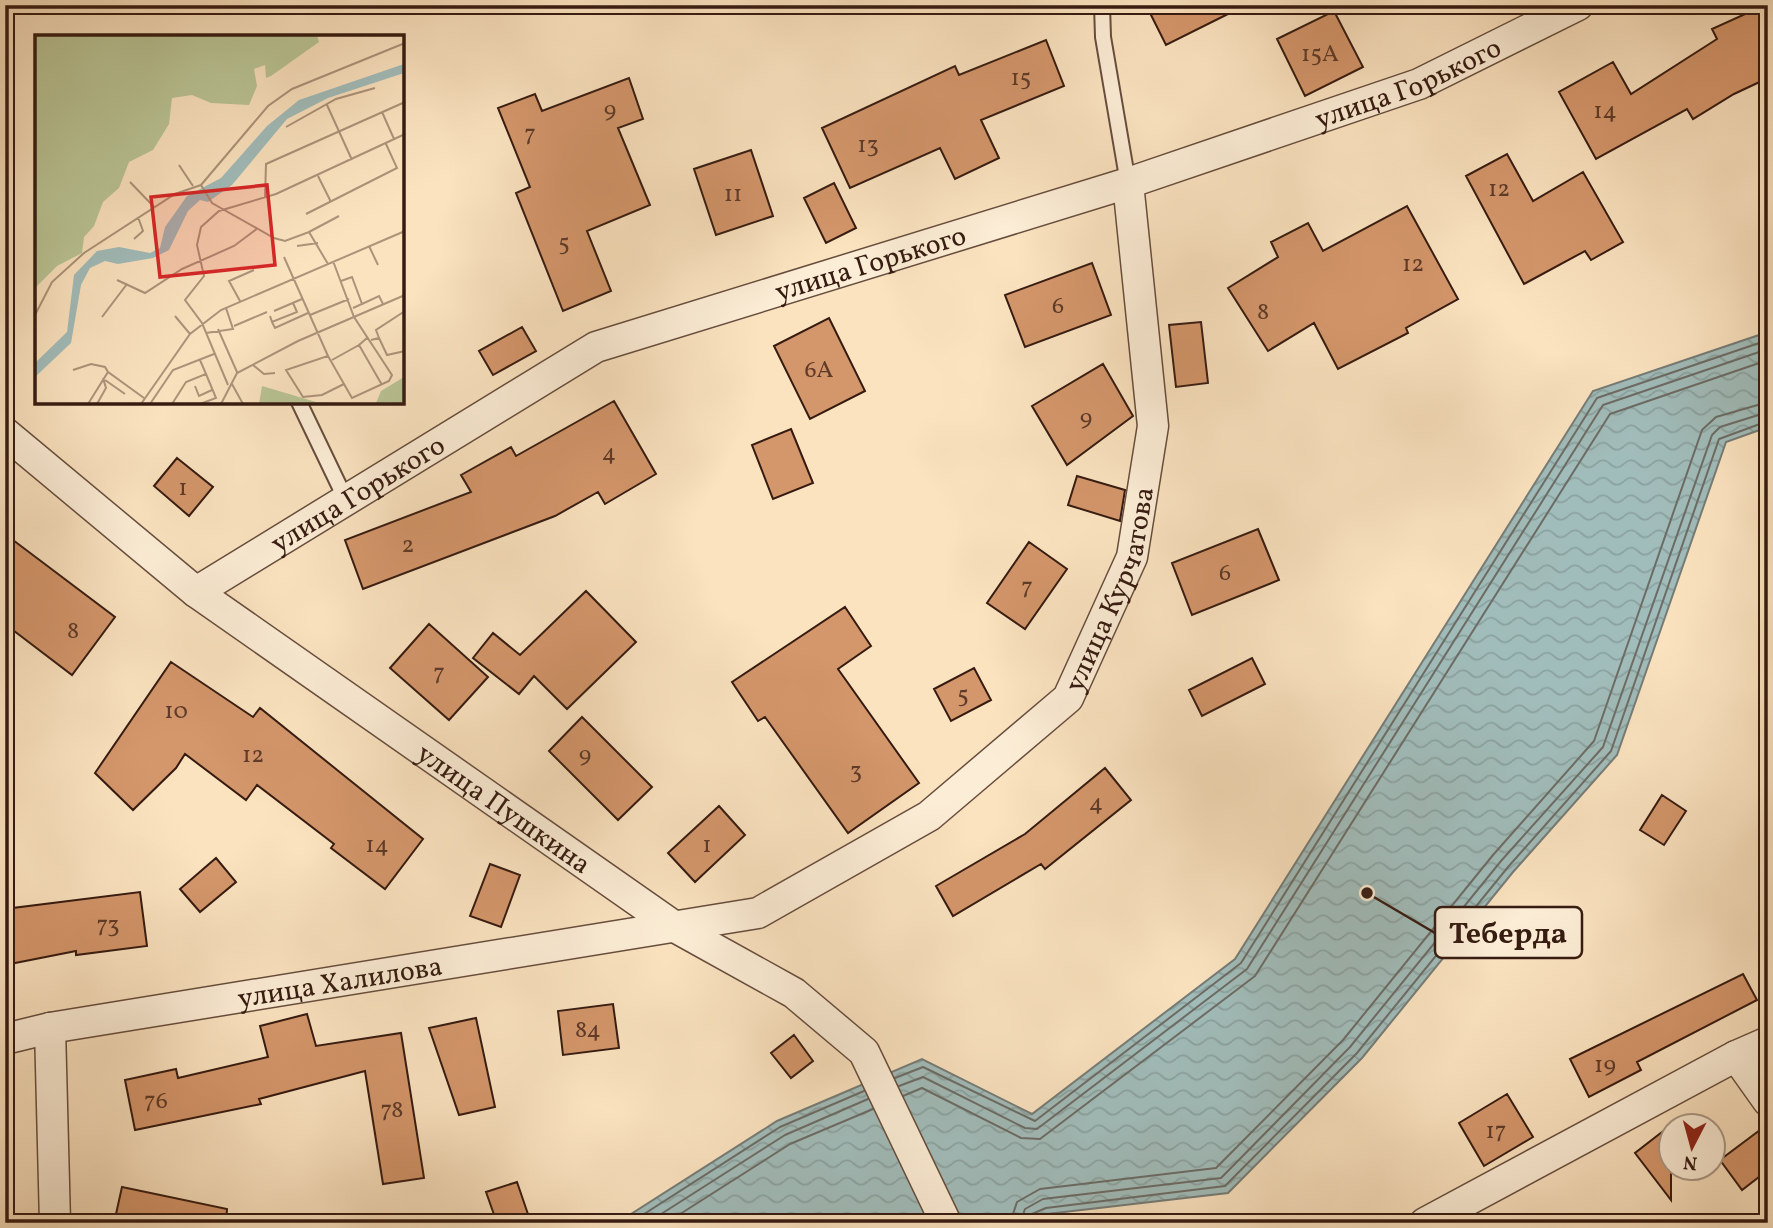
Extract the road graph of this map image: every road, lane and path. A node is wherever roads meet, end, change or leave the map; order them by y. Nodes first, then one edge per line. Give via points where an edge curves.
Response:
1 (1102, 5) edge
2 (1578, 5) edge
3 (1128, 183) junction
4 (300, 404) edge
5 (5, 433) edge
6 (346, 500) junction
7 (196, 592) junction
8 (675, 927) junction
9 (50, 1028) junction
10 (5, 1039) edge
11 (1768, 1042) edge
12 (1736, 1056) junction
13 (1768, 1101) edge
14 (55, 1223) edge
15 (946, 1223) edge
16 (1425, 1223) edge

1 - 3 lane via 1103,37
2 - 3 street, улица Горького via 1419,84
3 - 6 street, улица Горького via 596,347
3 - 8 street, улица Курчатова via 1153,426 1132,557 1068,698 929,816 758,913
4 - 6 lane
5 - 7 street, улица Пушкина
6 - 7 street, улица Горького
7 - 8 street, улица Пушкина
8 - 9 street, улица Халилова
8 - 15 street, улица Пушкина via 794,993 864,1052
9 - 10 street, улица Халилова
9 - 14 street
11 - 12 street
12 - 13 street
12 - 16 street

